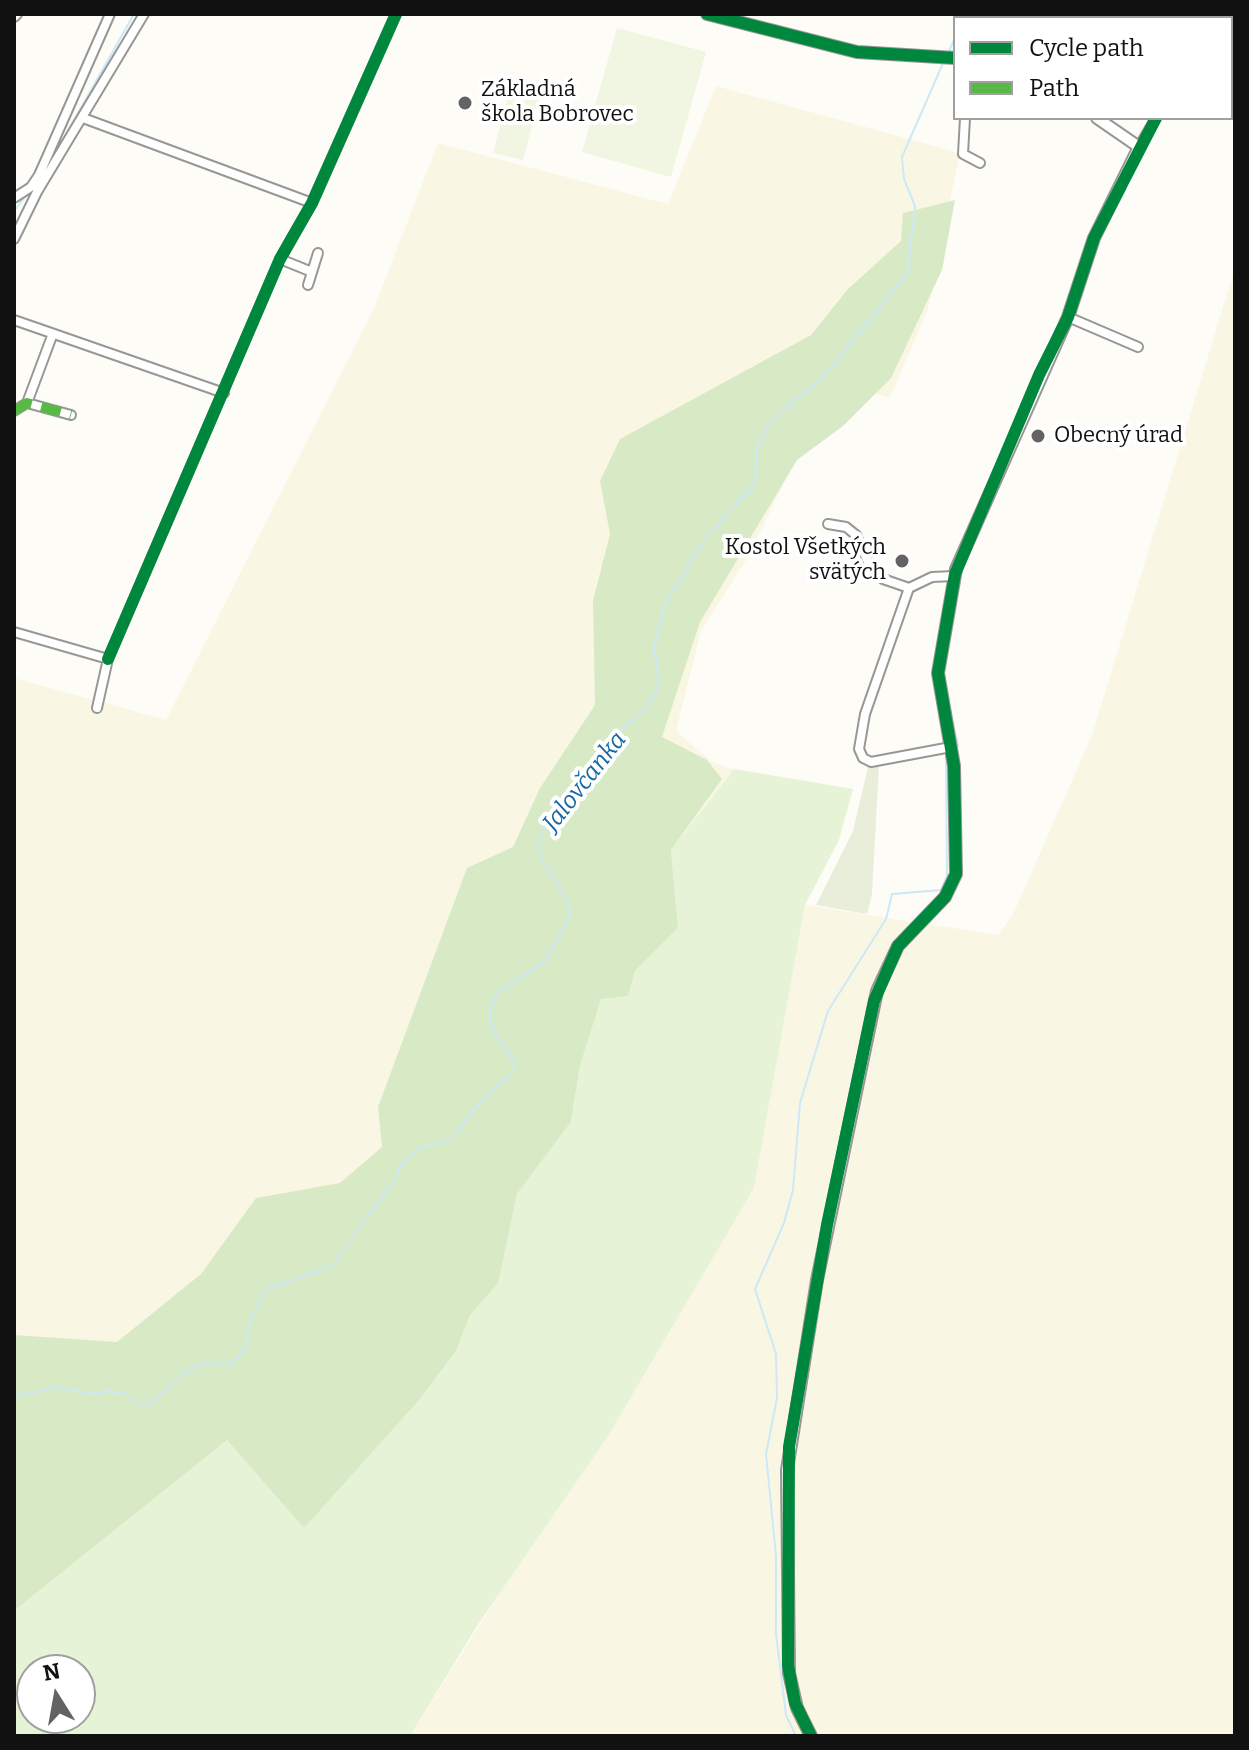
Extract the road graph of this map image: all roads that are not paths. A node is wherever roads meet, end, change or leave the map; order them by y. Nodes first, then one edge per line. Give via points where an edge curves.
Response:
1 (110, 14) edge
2 (144, 14) edge
3 (396, 14) edge
4 (707, 14) edge
5 (953, 58) edge
6 (83, 118) junction
7 (965, 120) edge
8 (1100, 120) edge
9 (1155, 120) edge
10 (1139, 147) junction
11 (980, 163) dead end
12 (34, 190) junction
13 (14, 198) edge
14 (312, 203) junction
15 (14, 239) edge
16 (318, 253) dead end
17 (280, 259) junction
18 (312, 272) junction
19 (308, 285) dead end
20 (1068, 317) junction
21 (14, 320) edge
22 (52, 336) junction
23 (1138, 347) dead end
24 (224, 393) junction
25 (27, 403) junction
26 (14, 411) edge
27 (71, 415) dead end
28 (828, 524) dead end
29 (954, 576) junction
30 (909, 588) junction
31 (14, 632) edge
32 (108, 659) junction
33 (97, 708) dead end
34 (951, 747) junction
35 (811, 1736) edge

1 - 12 street
2 - 6 street
3 - 14 street
4 - 5 street via 838,49
6 - 12 street
6 - 14 street
7 - 11 street via 963,154
8 - 10 street
9 - 10 street
10 - 20 street via 1094,238
12 - 13 street
12 - 15 street
14 - 17 street
16 - 18 street
17 - 18 street
17 - 24 street
18 - 19 street
20 - 23 street
20 - 29 street
21 - 22 street
22 - 24 street
22 - 25 street
24 - 32 street
25 - 26 street
25 - 27 street
28 - 30 street via 856,535 883,579
29 - 30 street via 932,577
29 - 34 street via 938,673
30 - 34 street via 865,714 859,749 871,762
31 - 32 street
32 - 33 street
34 - 35 street via 955,878 945,897 898,946 875,996 789,1443 788,1665 795,1703

